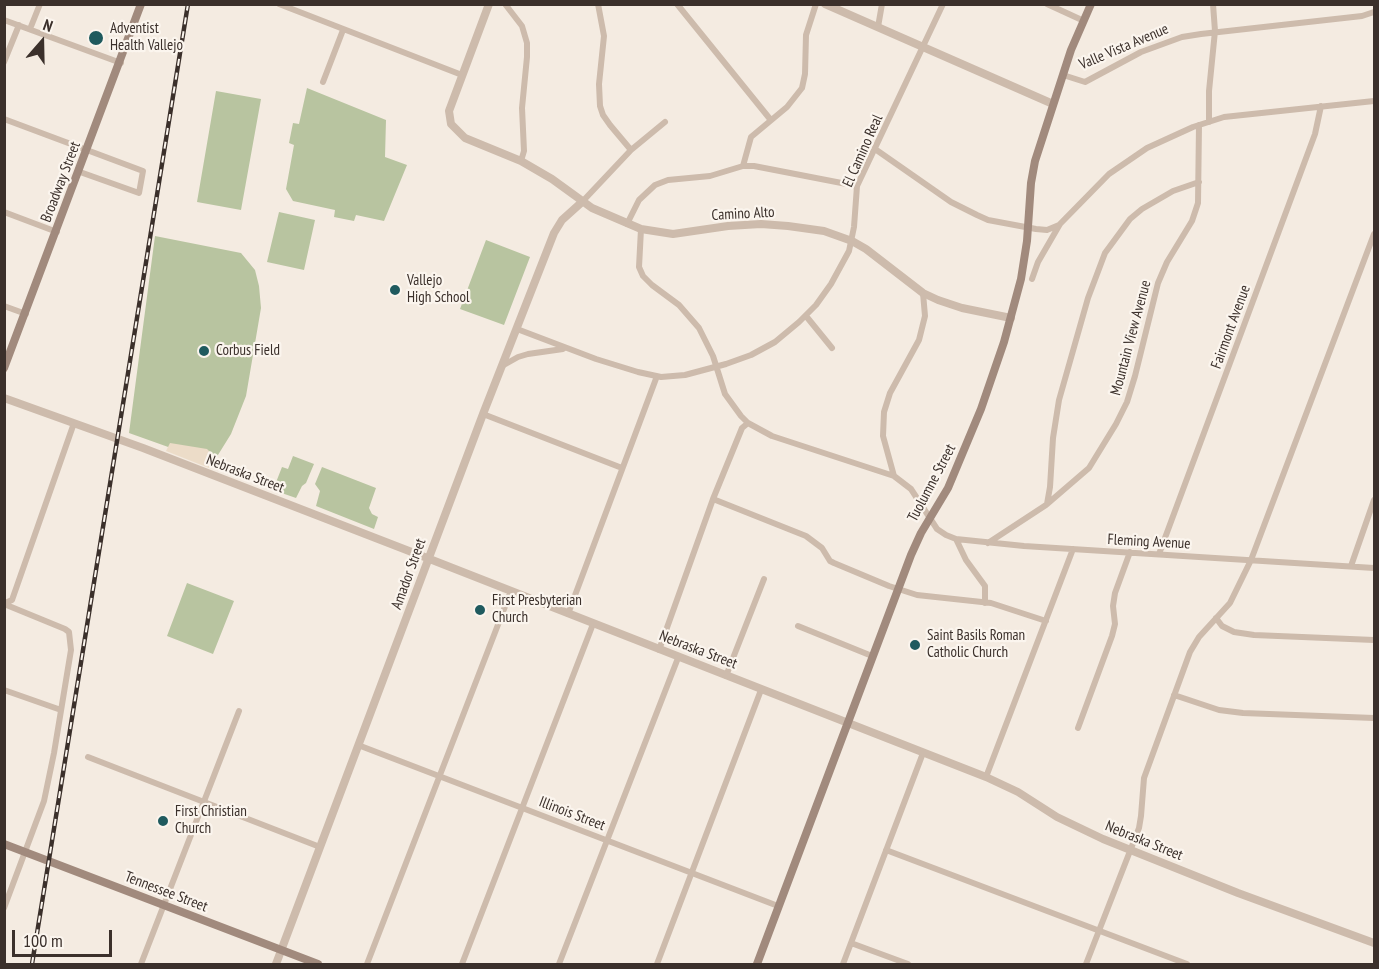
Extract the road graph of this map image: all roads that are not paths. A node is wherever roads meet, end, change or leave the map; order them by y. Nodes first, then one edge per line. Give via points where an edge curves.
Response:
1 (40, 4) edge
2 (141, 4) edge
3 (279, 4) edge
4 (489, 4) edge
5 (506, 4) edge
6 (598, 4) edge
7 (677, 4) edge
8 (816, 4) edge
9 (825, 4) edge
10 (882, 4) edge
11 (943, 4) edge
12 (1047, 4) edge
13 (1091, 4) edge
14 (1213, 4) edge
15 (1374, 12) edge
16 (4, 20) edge
17 (1084, 21) junction
18 (19, 25) junction
19 (878, 27) junction
20 (30, 30) junction
21 (343, 30) junction
22 (1215, 31) junction
23 (924, 47) junction
24 (4, 62) edge
25 (121, 63) junction
26 (462, 75) junction
27 (1063, 75) junction
28 (324, 82) dead end
29 (1374, 101) edge
30 (1053, 104) junction
31 (1321, 106) junction
32 (4, 119) edge
33 (770, 119) junction
34 (665, 122) dead end
35 (1209, 122) junction
36 (1199, 125) junction
37 (875, 149) junction
38 (88, 150) junction
39 (631, 150) junction
40 (522, 161) junction
41 (743, 166) junction
42 (80, 172) junction
43 (1199, 182) junction
44 (857, 186) junction
45 (582, 201) junction
46 (4, 212) edge
47 (627, 224) junction
48 (1060, 224) junction
49 (1028, 227) junction
50 (641, 229) junction
51 (57, 232) junction
52 (1374, 234) edge
53 (852, 241) junction
54 (1032, 279) dead end
55 (924, 293) junction
56 (4, 306) edge
57 (26, 314) junction
58 (806, 316) junction
59 (1011, 318) junction
60 (517, 329) junction
61 (832, 348) dead end
62 (566, 349) junction
63 (502, 366) junction
64 (716, 367) junction
65 (4, 368) edge
66 (657, 376) junction
67 (4, 398) edge
68 (483, 414) junction
69 (74, 423) junction
70 (748, 423) junction
71 (622, 468) junction
72 (894, 476) junction
73 (714, 499) junction
74 (1374, 500) edge
75 (1046, 505) junction
76 (931, 518) junction
77 (956, 539) junction
78 (988, 543) junction
79 (1073, 549) junction
80 (1130, 552) junction
81 (1160, 554) junction
82 (429, 559) junction
83 (1251, 560) junction
84 (1351, 567) junction
85 (1374, 568) edge
86 (764, 579) dead end
87 (897, 589) junction
88 (511, 591) junction
89 (985, 603) junction
90 (5, 604) edge
91 (568, 614) junction
92 (1216, 618) junction
93 (1046, 621) junction
94 (593, 624) junction
95 (798, 626) dead end
96 (1374, 640) edge
97 (659, 650) junction
98 (872, 656) junction
99 (678, 657) junction
100 (726, 676) junction
101 (4, 690) edge
102 (761, 690) junction
103 (1174, 695) junction
104 (61, 710) junction
105 (239, 711) dead end
106 (1374, 718) edge
107 (847, 724) junction
108 (1078, 728) dead end
109 (358, 745) junction
110 (923, 753) junction
111 (88, 757) dead end
112 (440, 776) junction
113 (986, 777) junction
114 (204, 802) junction
115 (522, 808) junction
116 (608, 840) junction
117 (4, 844) edge
118 (320, 847) junction
119 (886, 849) junction
120 (1130, 850) junction
121 (26, 852) junction
122 (692, 873) junction
123 (164, 905) junction
124 (778, 906) junction
125 (4, 908) edge
126 (1099, 931) junction
127 (851, 943) junction
128 (1374, 943) edge
129 (281, 950) junction
130 (141, 964) edge
131 (276, 964) edge
132 (318, 964) edge
133 (367, 964) edge
134 (462, 964) edge
135 (560, 964) edge
136 (657, 964) edge
137 (757, 964) edge
138 (843, 964) edge
139 (908, 964) edge
140 (1086, 964) edge
141 (1187, 964) edge

1 - 20 street
2 - 25 main road, Broadway Street
3 - 21 street
4 - 26 street, Camino Alto
5 - 40 street via 522,26 527,49
6 - 39 street via 604,36 600,106
7 - 33 street
8 - 33 street via 806,35 802,88 787,107
9 - 19 street
10 - 19 street
11 - 23 street, El Camino Real
12 - 17 street
13 - 17 main road, Tuolumne Street
14 - 22 street
15 - 22 street, Valle Vista Avenue
16 - 18 street
17 - 27 main road, Tuolumne Street
18 - 20 street
18 - 24 street
19 - 23 street
20 - 25 street
21 - 26 street
21 - 28 street
22 - 27 street, Valle Vista Avenue via 1182,37 1141,52 1085,82
22 - 35 street
23 - 30 street
23 - 37 street, El Camino Real
25 - 38 main road, Broadway Street
26 - 40 street, Camino Alto via 449,118 459,134
27 - 30 main road, Tuolumne Street
29 - 31 street
30 - 49 main road, Tuolumne Street via 1033,170
31 - 35 street via 1248,113
31 - 81 street, Fairmont Avenue via 1315,134
32 - 38 street
33 - 41 street via 751,137
34 - 39 street
35 - 36 street
36 - 43 street, Mountain View Avenue
36 - 48 street via 1147,148 1109,174
37 - 44 street, El Camino Real
37 - 49 street via 965,210 988,220
38 - 42 main road, Broadway Street
38 - 42 street via 144,171 139,193
39 - 45 street
40 - 45 street, Camino Alto
41 - 44 street
41 - 47 street via 655,185 639,200
42 - 51 main road, Broadway Street
43 - 75 street, Mountain View Avenue via 1192,221 1158,284 1127,402 1089,468
43 - 75 street via 1142,209 1105,253 1059,400
44 - 53 street, El Camino Real
45 - 47 street, Camino Alto
45 - 60 street, Amador Street via 558,226
46 - 51 street
47 - 50 street, Camino Alto
48 - 49 street via 1047,230
48 - 54 street
49 - 59 main road, Tuolumne Street
50 - 53 street, Camino Alto via 673,234 728,226 781,225 824,231
50 - 64 street via 639,267 643,276 688,313 707,342
51 - 57 main road, Broadway Street
52 - 83 street
53 - 55 street, Camino Alto
53 - 58 street, El Camino Real via 831,284
55 - 59 street, Camino Alto via 962,308
55 - 72 street via 921,333 884,412 884,436
56 - 57 street
57 - 65 main road, Broadway Street
58 - 61 street
58 - 64 street, El Camino Real via 775,342
59 - 76 main road, Tuolumne Street via 964,453
60 - 62 street, El Camino Real
60 - 63 street, Amador Street
62 - 63 street via 528,354
62 - 66 street, El Camino Real
63 - 68 street, Amador Street
64 - 66 street, El Camino Real via 685,375
64 - 70 street via 725,394
66 - 71 street
67 - 69 street, Nebraska Street
68 - 71 street
68 - 82 street, Amador Street
69 - 82 street, Nebraska Street
69 - 90 street via 12,600
70 - 72 street via 772,436
70 - 73 street via 742,428
71 - 91 street
72 - 76 street via 911,489
73 - 87 street via 807,537 822,548 830,561
73 - 97 street
74 - 84 street
75 - 78 street, Mountain View Avenue
76 - 77 street via 938,530
76 - 87 main road, Tuolumne Street via 916,542
77 - 78 street, Fleming Avenue
77 - 89 street via 985,586
78 - 79 street, Fleming Avenue
79 - 80 street, Fleming Avenue
79 - 93 street
80 - 81 street, Fleming Avenue
80 - 108 street via 1113,606 1112,636
81 - 83 street, Fleming Avenue
82 - 88 street, Nebraska Street
82 - 109 street, Amador Street
83 - 84 street, Fleming Avenue
83 - 92 street via 1230,603
84 - 85 street, Fleming Avenue
86 - 100 street
87 - 89 street
87 - 98 main road, Tuolumne Street
88 - 91 street, Nebraska Street
88 - 112 street
89 - 93 street
90 - 104 street via 69,632 71,649
91 - 94 street, Nebraska Street
92 - 96 street via 1234,632 1254,635
92 - 103 street via 1190,652
93 - 113 street
94 - 97 street, Nebraska Street
94 - 115 street
95 - 98 street
97 - 99 street, Nebraska Street
98 - 107 main road, Tuolumne Street
99 - 100 street, Nebraska Street
99 - 116 street
100 - 102 street, Nebraska Street
101 - 104 street
102 - 107 street, Nebraska Street
102 - 122 street
103 - 106 street via 1219,710 1243,713
103 - 120 street via 1144,778 1141,816
104 - 121 street via 44,801
105 - 114 street
107 - 110 street, Nebraska Street
107 - 124 main road, Tuolumne Street
109 - 112 street, Illinois Street
109 - 118 street, Amador Street
110 - 113 street, Nebraska Street
110 - 119 street
111 - 114 street
112 - 115 street, Illinois Street
112 - 133 street
113 - 120 street, Nebraska Street via 1057,817
114 - 118 street
114 - 123 street
115 - 116 street, Illinois Street
115 - 134 street
116 - 122 street, Illinois Street
116 - 135 street
117 - 121 main road, Tennessee Street
118 - 129 street, Amador Street
119 - 126 street
119 - 127 street
120 - 126 street
120 - 128 street, Nebraska Street
121 - 123 main road, Tennessee Street
121 - 125 street
122 - 124 street, Illinois Street
122 - 136 street
123 - 129 main road, Tennessee Street
123 - 130 street
124 - 137 main road, Tuolumne Street
126 - 140 street
126 - 141 street
127 - 138 street
127 - 139 street
129 - 131 street, Amador Street
129 - 132 main road, Tennessee Street

